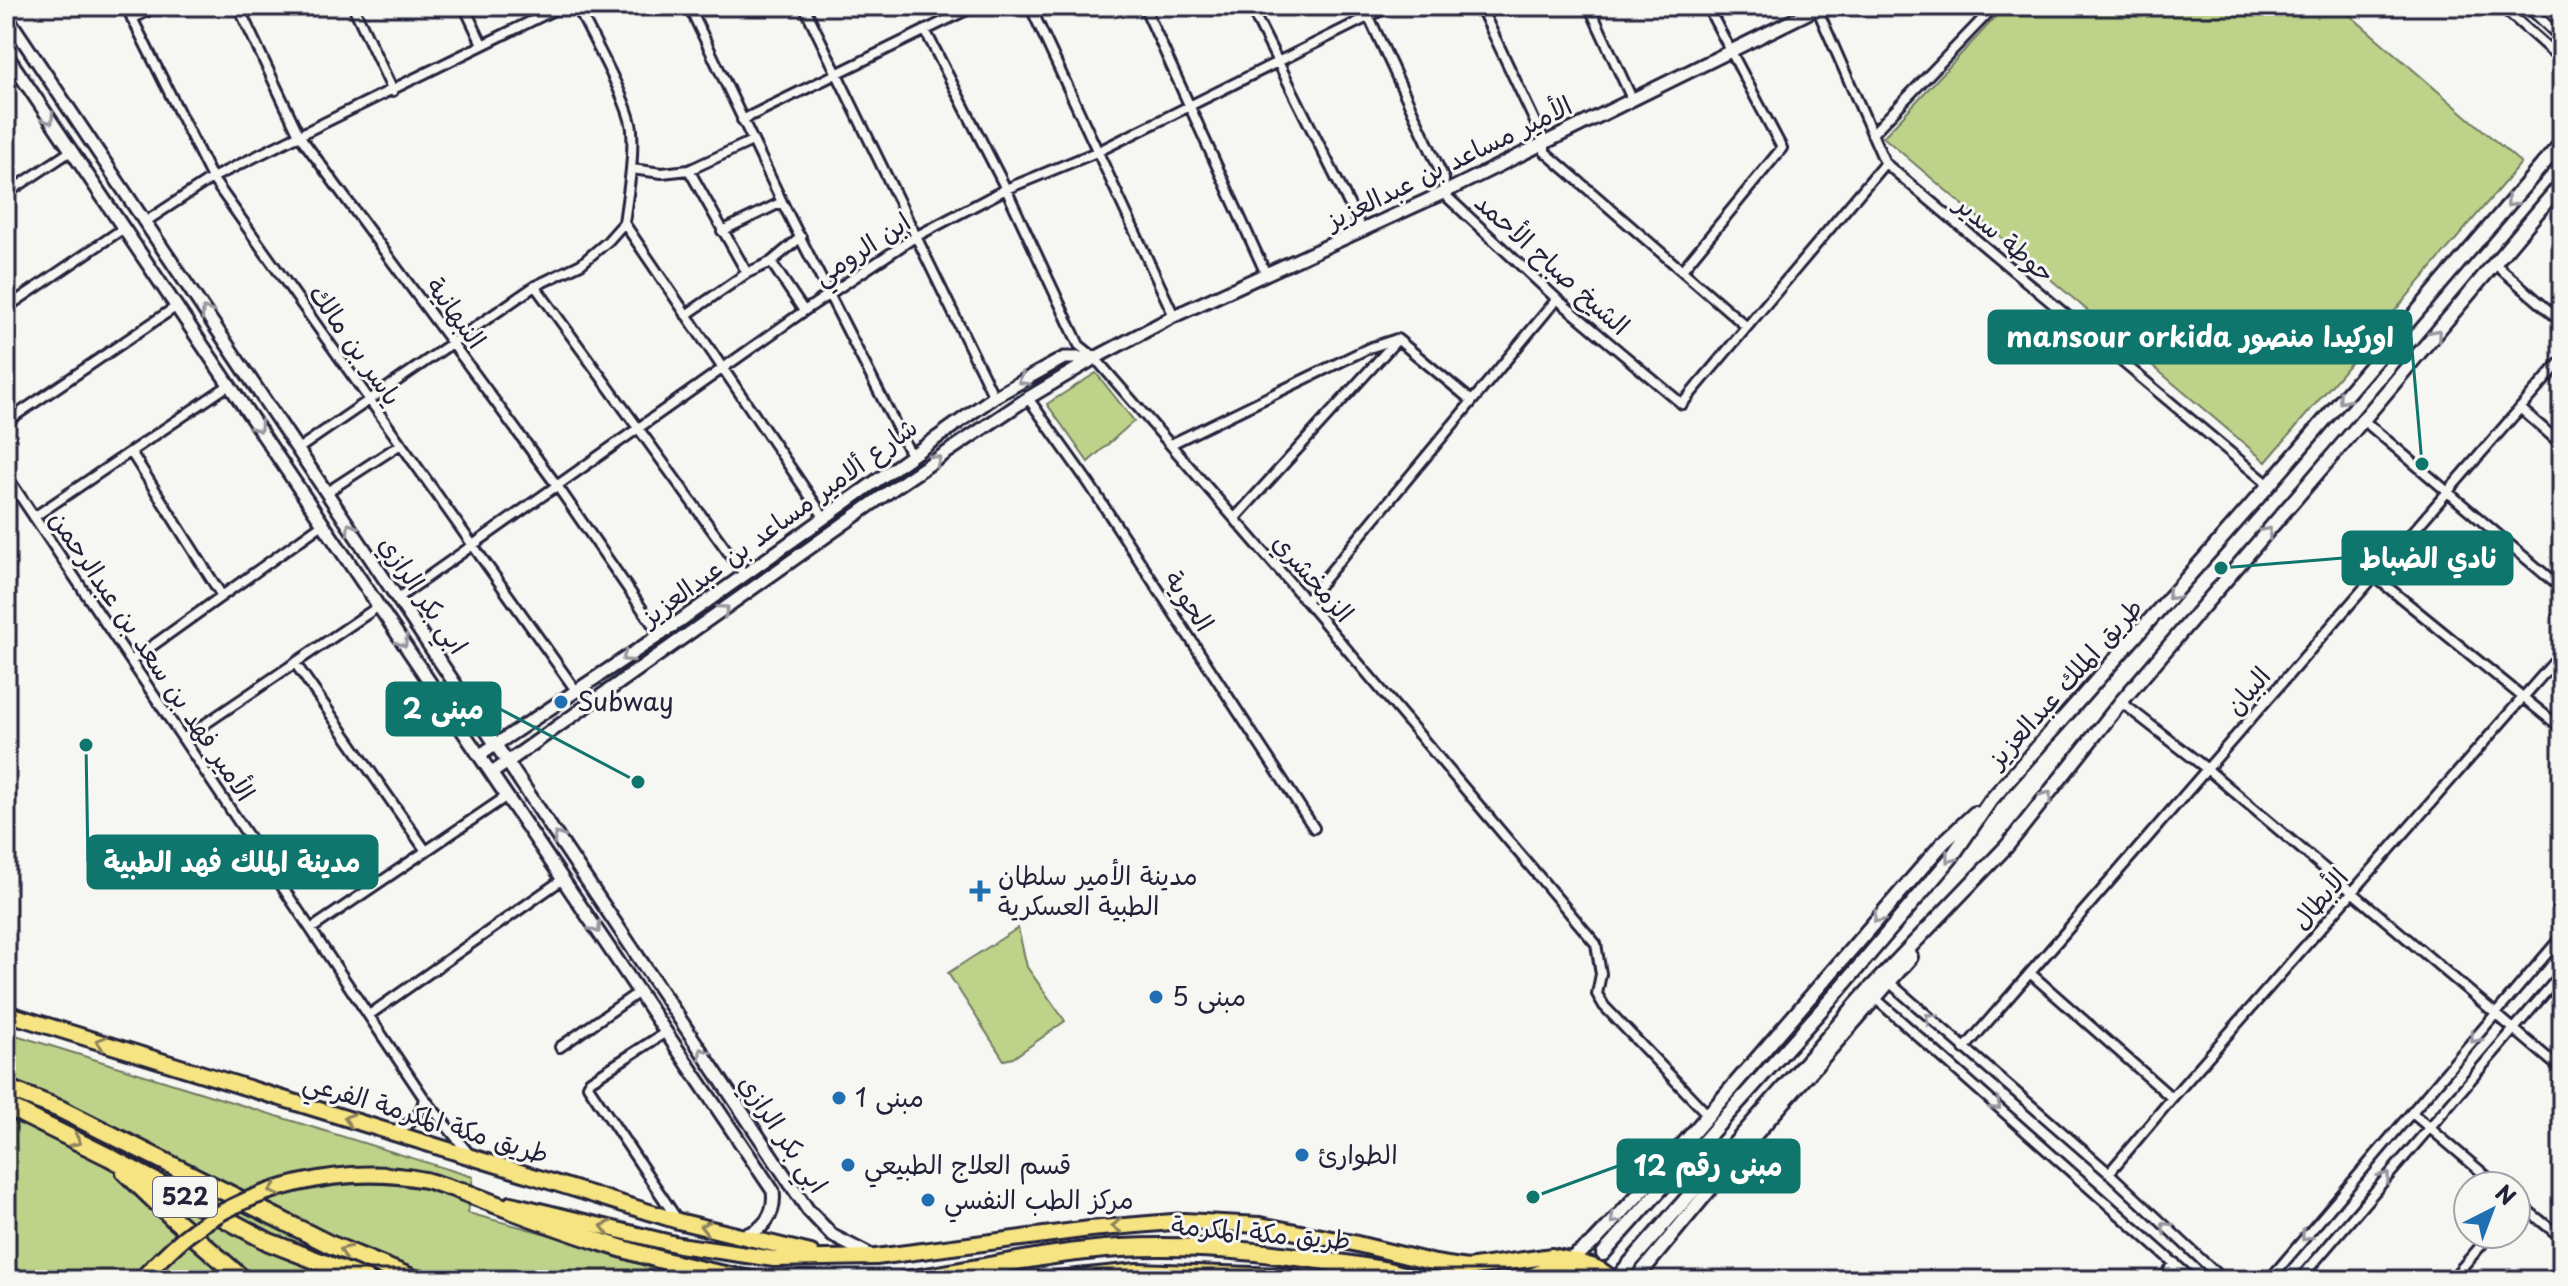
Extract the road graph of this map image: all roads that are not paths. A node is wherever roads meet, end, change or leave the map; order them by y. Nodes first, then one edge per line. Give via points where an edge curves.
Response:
1 (126, 6) edge
2 (157, 6) edge
3 (238, 6) edge
4 (353, 6) edge
5 (464, 6) edge
6 (562, 6) edge
7 (577, 6) edge
8 (689, 6) edge
9 (804, 6) edge
10 (975, 6) edge
11 (1030, 6) edge
12 (1144, 6) edge
13 (1250, 6) edge
14 (1364, 6) edge
15 (1390, 6) edge
16 (1480, 6) edge
17 (1589, 6) edge
18 (1707, 6) edge
19 (1995, 6) edge
20 (2501, 6) edge
21 (2527, 6) edge
22 (1819, 7) edge
23 (6, 15) edge
24 (1368, 16) junction
25 (132, 19) junction
26 (925, 30) junction
27 (2562, 39) edge
28 (482, 44) junction
29 (1729, 52) junction
30 (6, 54) edge
31 (2562, 60) edge
32 (1276, 62) junction
33 (18, 72) junction
34 (835, 74) junction
35 (6, 81) edge
36 (393, 91) junction
37 (1632, 99) junction
38 (1192, 106) junction
39 (742, 120) junction
40 (1872, 134) junction
41 (299, 135) junction
42 (752, 141) junction
43 (2562, 142) edge
44 (1545, 143) junction
45 (71, 151) junction
46 (1099, 151) junction
47 (1885, 163) junction
48 (631, 169) junction
49 (689, 170) junction
50 (212, 178) junction
51 (2562, 183) edge
52 (1006, 189) junction
53 (7, 192) edge
54 (1443, 193) junction
55 (782, 202) junction
56 (145, 222) junction
57 (624, 223) junction
58 (124, 228) junction
59 (1362, 230) junction
60 (722, 231) junction
61 (801, 237) junction
62 (915, 237) junction
63 (771, 262) junction
64 (2495, 264) junction
65 (1682, 270) junction
66 (747, 273) junction
67 (1266, 274) junction
68 (535, 286) junction
69 (829, 294) junction
70 (1557, 299) junction
71 (177, 306) junction
72 (6, 308) edge
73 (804, 311) junction
74 (686, 315) junction
75 (1174, 316) junction
76 (2562, 322) edge
77 (1747, 327) junction
78 (1397, 339) junction
79 (452, 341) junction
80 (1095, 358) junction
81 (2562, 360) edge
82 (724, 370) junction
83 (229, 385) junction
84 (994, 397) junction
85 (368, 398) junction
86 (1028, 398) junction
87 (1472, 401) junction
88 (2520, 408) junction
89 (2363, 420) junction
90 (6, 422) edge
91 (639, 429) junction
92 (401, 444) junction
93 (1171, 444) junction
94 (2562, 445) edge
95 (298, 449) junction
96 (131, 452) junction
97 (911, 455) junction
98 (6, 475) edge
99 (2269, 485) junction
100 (558, 487) junction
101 (2448, 491) junction
102 (327, 492) junction
103 (853, 497) junction
104 (864, 510) junction
105 (34, 517) junction
106 (824, 517) junction
107 (1235, 518) junction
108 (324, 523) junction
109 (472, 545) junction
110 (744, 574) junction
111 (2374, 576) junction
112 (2562, 589) edge
113 (222, 596) junction
114 (398, 598) junction
115 (1306, 601) junction
116 (379, 606) junction
117 (660, 635) junction
118 (2562, 653) edge
119 (131, 661) junction
120 (295, 663) junction
121 (577, 692) junction
122 (2523, 698) junction
123 (2121, 702) junction
124 (2562, 729) edge
125 (183, 739) junction
126 (496, 744) junction
127 (480, 755) junction
128 (508, 762) junction
129 (2207, 769) junction
130 (492, 773) junction
131 (507, 796) junction
132 (1990, 801) junction
133 (1314, 828) dead end
134 (2007, 846) junction
135 (426, 851) junction
136 (563, 879) junction
137 (2351, 893) junction
138 (311, 929) junction
139 (2562, 936) edge
140 (2030, 973) junction
141 (2562, 973) edge
142 (1889, 982) junction
143 (639, 992) junction
144 (1875, 998) junction
145 (6, 1013) edge
146 (2496, 1014) junction
147 (369, 1015) junction
148 (2514, 1029) junction
149 (666, 1032) junction
150 (560, 1047) dead end
151 (1964, 1049) junction
152 (2562, 1070) edge
153 (6, 1079) edge
154 (6, 1088) edge
155 (424, 1098) junction
156 (2172, 1098) junction
157 (6, 1106) edge
158 (2412, 1113) junction
159 (1709, 1116) junction
160 (2428, 1127) junction
161 (383, 1130) junction
162 (142, 1151) junction
163 (471, 1156) junction
164 (109, 1157) junction
165 (2479, 1170) edge
166 (2109, 1173) junction
167 (461, 1191) junction
168 (2532, 1215) edge
169 (678, 1221) junction
170 (740, 1236) junction
171 (2562, 1238) edge
172 (1353, 1243) junction
173 (2477, 1250) edge
174 (1603, 1254) tunnel mouth
175 (876, 1257) junction
176 (835, 1258) junction
177 (1571, 1263) junction
178 (2175, 1263) junction
179 (1618, 1276) edge
180 (1065, 1279) edge
181 (140, 1280) edge
182 (244, 1280) edge
183 (367, 1280) edge
184 (417, 1280) edge
185 (752, 1280) edge
186 (905, 1280) edge
187 (1299, 1280) edge
188 (1421, 1280) edge
189 (1524, 1280) edge
190 (1635, 1280) edge
191 (2161, 1280) edge
192 (2193, 1280) edge
193 (2223, 1280) edge
194 (2269, 1280) edge
195 (2299, 1280) edge
196 (2451, 1280) edge

1 - 25 street, ياسر بن مالك
2 - 25 street
3 - 41 street, النبهانية
4 - 36 street
5 - 28 street
6 - 28 street
7 - 48 street via 632,128
8 - 39 street
9 - 34 street
10 - 26 street
11 - 46 street
12 - 38 street
13 - 32 street
14 - 24 street, الشيخ صباح الأحمد
15 - 24 street, ابن الرومي
16 - 44 street
17 - 37 street
18 - 29 street
19 - 40 street
20 - 31 street
21 - 27 street
22 - 29 street, الأمير مساعد بن عبدالعزيز
22 - 40 street, حوطة سدير
23 - 56 street, ابي بكر الرازي
24 - 32 street, ابن الرومي
24 - 54 street, الشيخ صباح الأحمد via 1444,179
25 - 50 street, ياسر بن مالك
26 - 34 street
26 - 52 street, الزمخشري
28 - 36 street
29 - 37 street, الأمير مساعد بن عبدالعزيز
29 - 65 street via 1782,148
30 - 33 street, ابي بكر الرازي
32 - 38 street, ابن الرومي
32 - 59 street
33 - 35 street
33 -> 45 street, ابي بكر الرازي
34 - 39 street
34 - 62 street
36 - 41 street
37 - 44 street, الأمير مساعد بن عبدالعزيز
38 - 46 street, ابن الرومي
38 - 67 street
39 - 42 street
40 - 47 street, حوطة سدير
41 - 50 street
41 - 79 street, النبهانية
42 - 49 street
42 - 55 street
43 -> 99 main road, طريق الملك عبدالعزيز
44 - 54 street, الأمير مساعد بن عبدالعزيز
44 - 65 street via 1545,152
45 - 53 street
45 - 58 street, ابي بكر الرازي
46 - 52 street, ابن الرومي
46 - 75 street
47 - 77 street
47 - 99 street, حوطة سدير
48 - 49 street
48 - 57 street
49 - 60 street
50 - 56 street
50 - 85 street, ياسر بن مالك
51 - 64 main road, طريق الملك عبدالعزيز
52 - 62 street, ابن الرومي
52 - 80 street, الزمخشري via 1079,345
54 - 59 street, الأمير مساعد بن عبدالعزيز
54 - 70 street, الشيخ صباح الأحمد
55 - 60 street
55 - 61 street
95 -> 56 street, ابي بكر الرازي
57 - 68 street via 581,264
57 - 74 street
58 - 71 street, ابي بكر الرازي
58 - 72 street
59 - 67 street, الأمير مساعد بن عبدالعزيز
60 - 66 street
61 - 63 street
61 - 69 street
62 - 69 street, ابن الرومي
62 - 84 street
63 - 66 street
63 - 73 street
64 - 76 street
89 -> 64 main road, طريق الملك عبدالعزيز
65 - 77 street
66 - 74 street
67 - 75 street, الأمير مساعد بن عبدالعزيز
68 - 79 street
68 - 91 street
69 - 73 street, ابن الرومي
69 - 97 street
70 - 77 street, الشيخ صباح الأحمد via 1682,404
70 - 87 street
71 - 83 street, ابي بكر الرازي
71 - 90 street
73 - 82 street, ابن الرومي
74 - 82 street
75 - 80 street, الأمير مساعد بن عبدالعزيز
78 - 87 street
78 - 93 street
78 - 107 street
79 - 85 street
79 - 100 street, النبهانية
80 -> 84 street, شارع ألامير مساعد بن عبدالعزيز via 1064,358
80 - 86 street, الأمير مساعد بن عبدالعزيز
80 - 93 street, الزمخشري
81 - 88 street, البيان
82 - 91 street, ابن الرومي
82 - 106 street
83 - 96 street
83 -> 108 street, ابي بكر الرازي
84 - 97 street, شارع ألامير مساعد بن عبدالعزيز
85 - 92 street, ياسر بن مالك
85 - 95 street
104 -> 86 street, الأمير مساعد بن عبدالعزيز
86 - 133 street, الحوية
87 - 115 street
88 - 94 street
88 - 101 street, البيان
89 - 101 street
123 -> 89 main road, طريق الملك عبدالعزيز
91 - 100 street, ابن الرومي
91 - 110 street
92 - 102 street
92 - 109 street, ياسر بن مالك
93 - 107 street, الزمخشري
95 - 102 street, ابي بكر الرازي
96 - 105 street
96 - 113 street
97 - 103 street, شارع ألامير مساعد بن عبدالعزيز
98 - 105 street, الأمير فهد بن سعد بن عبدالرحمن
99 -> 132 main road, طريق الملك عبدالعزيز
100 - 109 street, ابن الرومي
100 - 117 street, النبهانية
101 - 111 street, البيان
101 - 112 street
114 -> 102 street, ابي بكر الرازي
103 - 104 street via 862,501
103 - 106 street, شارع ألامير مساعد بن عبدالعزيز
128 -> 104 street, الأمير مساعد بن عبدالعزيز
105 - 119 street, الأمير فهد بن سعد بن عبدالرحمن
106 - 110 street, شارع ألامير مساعد بن عبدالعزيز
107 - 115 street, الزمخشري
108 - 113 street
108 - 116 street, ابي بكر الرازي
109 - 114 street, ابن الرومي
109 - 121 street, ياسر بن مالك
110 - 117 street, شارع ألامير مساعد بن عبدالعزيز
111 - 122 street
111 - 129 street, البيان
113 - 119 street
114 - 126 street, ابي بكر الرازي
115 - 159 street, الزمخشري via 1596,944 1601,974 1597,994 1604,1006
116 - 120 street
116 -> 127 street, ابي بكر الرازي
117 -> 121 street, شارع ألامير مساعد بن عبدالعزيز
118 - 122 street, الأبطال
119 - 125 street, الأمير فهد بن سعد بن عبدالرحمن
120 - 125 street
120 - 135 street
121 - 126 street, شارع ألامير مساعد بن عبدالعزيز
122 - 124 street
122 - 137 street, الأبطال
123 - 129 street
134 -> 123 main road, طريق الملك عبدالعزيز
125 - 138 street, الأمير فهد بن سعد بن عبدالرحمن
126 - 127 street, شارع ألامير مساعد بن عبدالعزيز
126 - 128 street, ابي بكر الرازي
127 - 130 street, ابي بكر الرازي
128 - 130 street
175 -> 128 street, ابي بكر الرازي via 833,1236 808,1210
129 - 137 street
129 - 140 street, البيان
130 - 131 street, ابي بكر الرازي
131 - 135 street
131 - 136 street, ابي بكر الرازي
132 -> 159 main road via 1943,843
132 -> 174 main road, طريق الملك عبدالعزيز via 1951,858 1839,990
134 - 142 main road
134 - 179 main road, طريق الملك عبدالعزيز via 1867,992
135 - 138 street
136 -> 143 street, ابي بكر الرازي
136 - 147 street
137 - 146 street
137 - 156 street, الأبطال
138 - 147 street, الأمير فهد بن سعد بن عبدالرحمن
139 - 146 street
140 - 151 street, البيان
140 - 156 street
141 - 148 street
142 - 144 main road
151 -> 142 street
143 - 149 street, ابي بكر الرازي
143 - 150 street
144 -> 178 street
144 - 190 main road
161 -> 145 main road, طريق مكة المكرمة الفرعي
146 - 148 street
146 -> 158 street
147 - 155 street, الأمير فهد بن سعد بن عبدالرحمن
148 - 152 street
148 - 160 street
149 - 169 street via 588,1084
149 - 170 street, ابي بكر الرازي via 773,1191 774,1205 765,1224
151 - 166 street
153 - 162 highway
154 - 162 highway, 522
155 - 161 street via 411,1123
155 - 163 street, الأمير فهد بن سعد بن عبدالرحمن
156 - 166 street, الأبطال
157 -> 164 highway, 522
158 - 160 street
158 -> 194 street
159 -> 177 main road
160 - 165 street
195 -> 160 street
161 - 163 main road, طريق مكة المكرمة الفرعي
184 -> 162 highway, 522 via 329,1244
163 - 169 main road, طريق مكة المكرمة الفرعي
164 - 182 highway
164 - 183 highway, 522 via 269,1242
193 -> 166 street
176 -> 167 main road via 729,1254
167 -> 181 main road, bridge via 425,1180 381,1176 266,1191 187,1235
167 - 185 highway via 576,1236
168 - 171 street
170 -> 169 main road, طريق مكة المكرمة الفرعي
170 - 176 main road, طريق مكة المكرمة الفرعي
172 -> 175 main road via 1260,1225 1184,1221
172 - 177 main road via 1467,1268 1552,1256
172 - 188 main road
173 - 196 street
175 - 176 main road
177 - 179 main road via 1597,1266
177 - 189 main road
178 - 191 street
178 - 192 street
180 - 187 highway, طريق مكة المكرمة via 1137,1272
186 - 188 highway, طريق مكة المكرمة, bridge via 1124,1248 1279,1253

